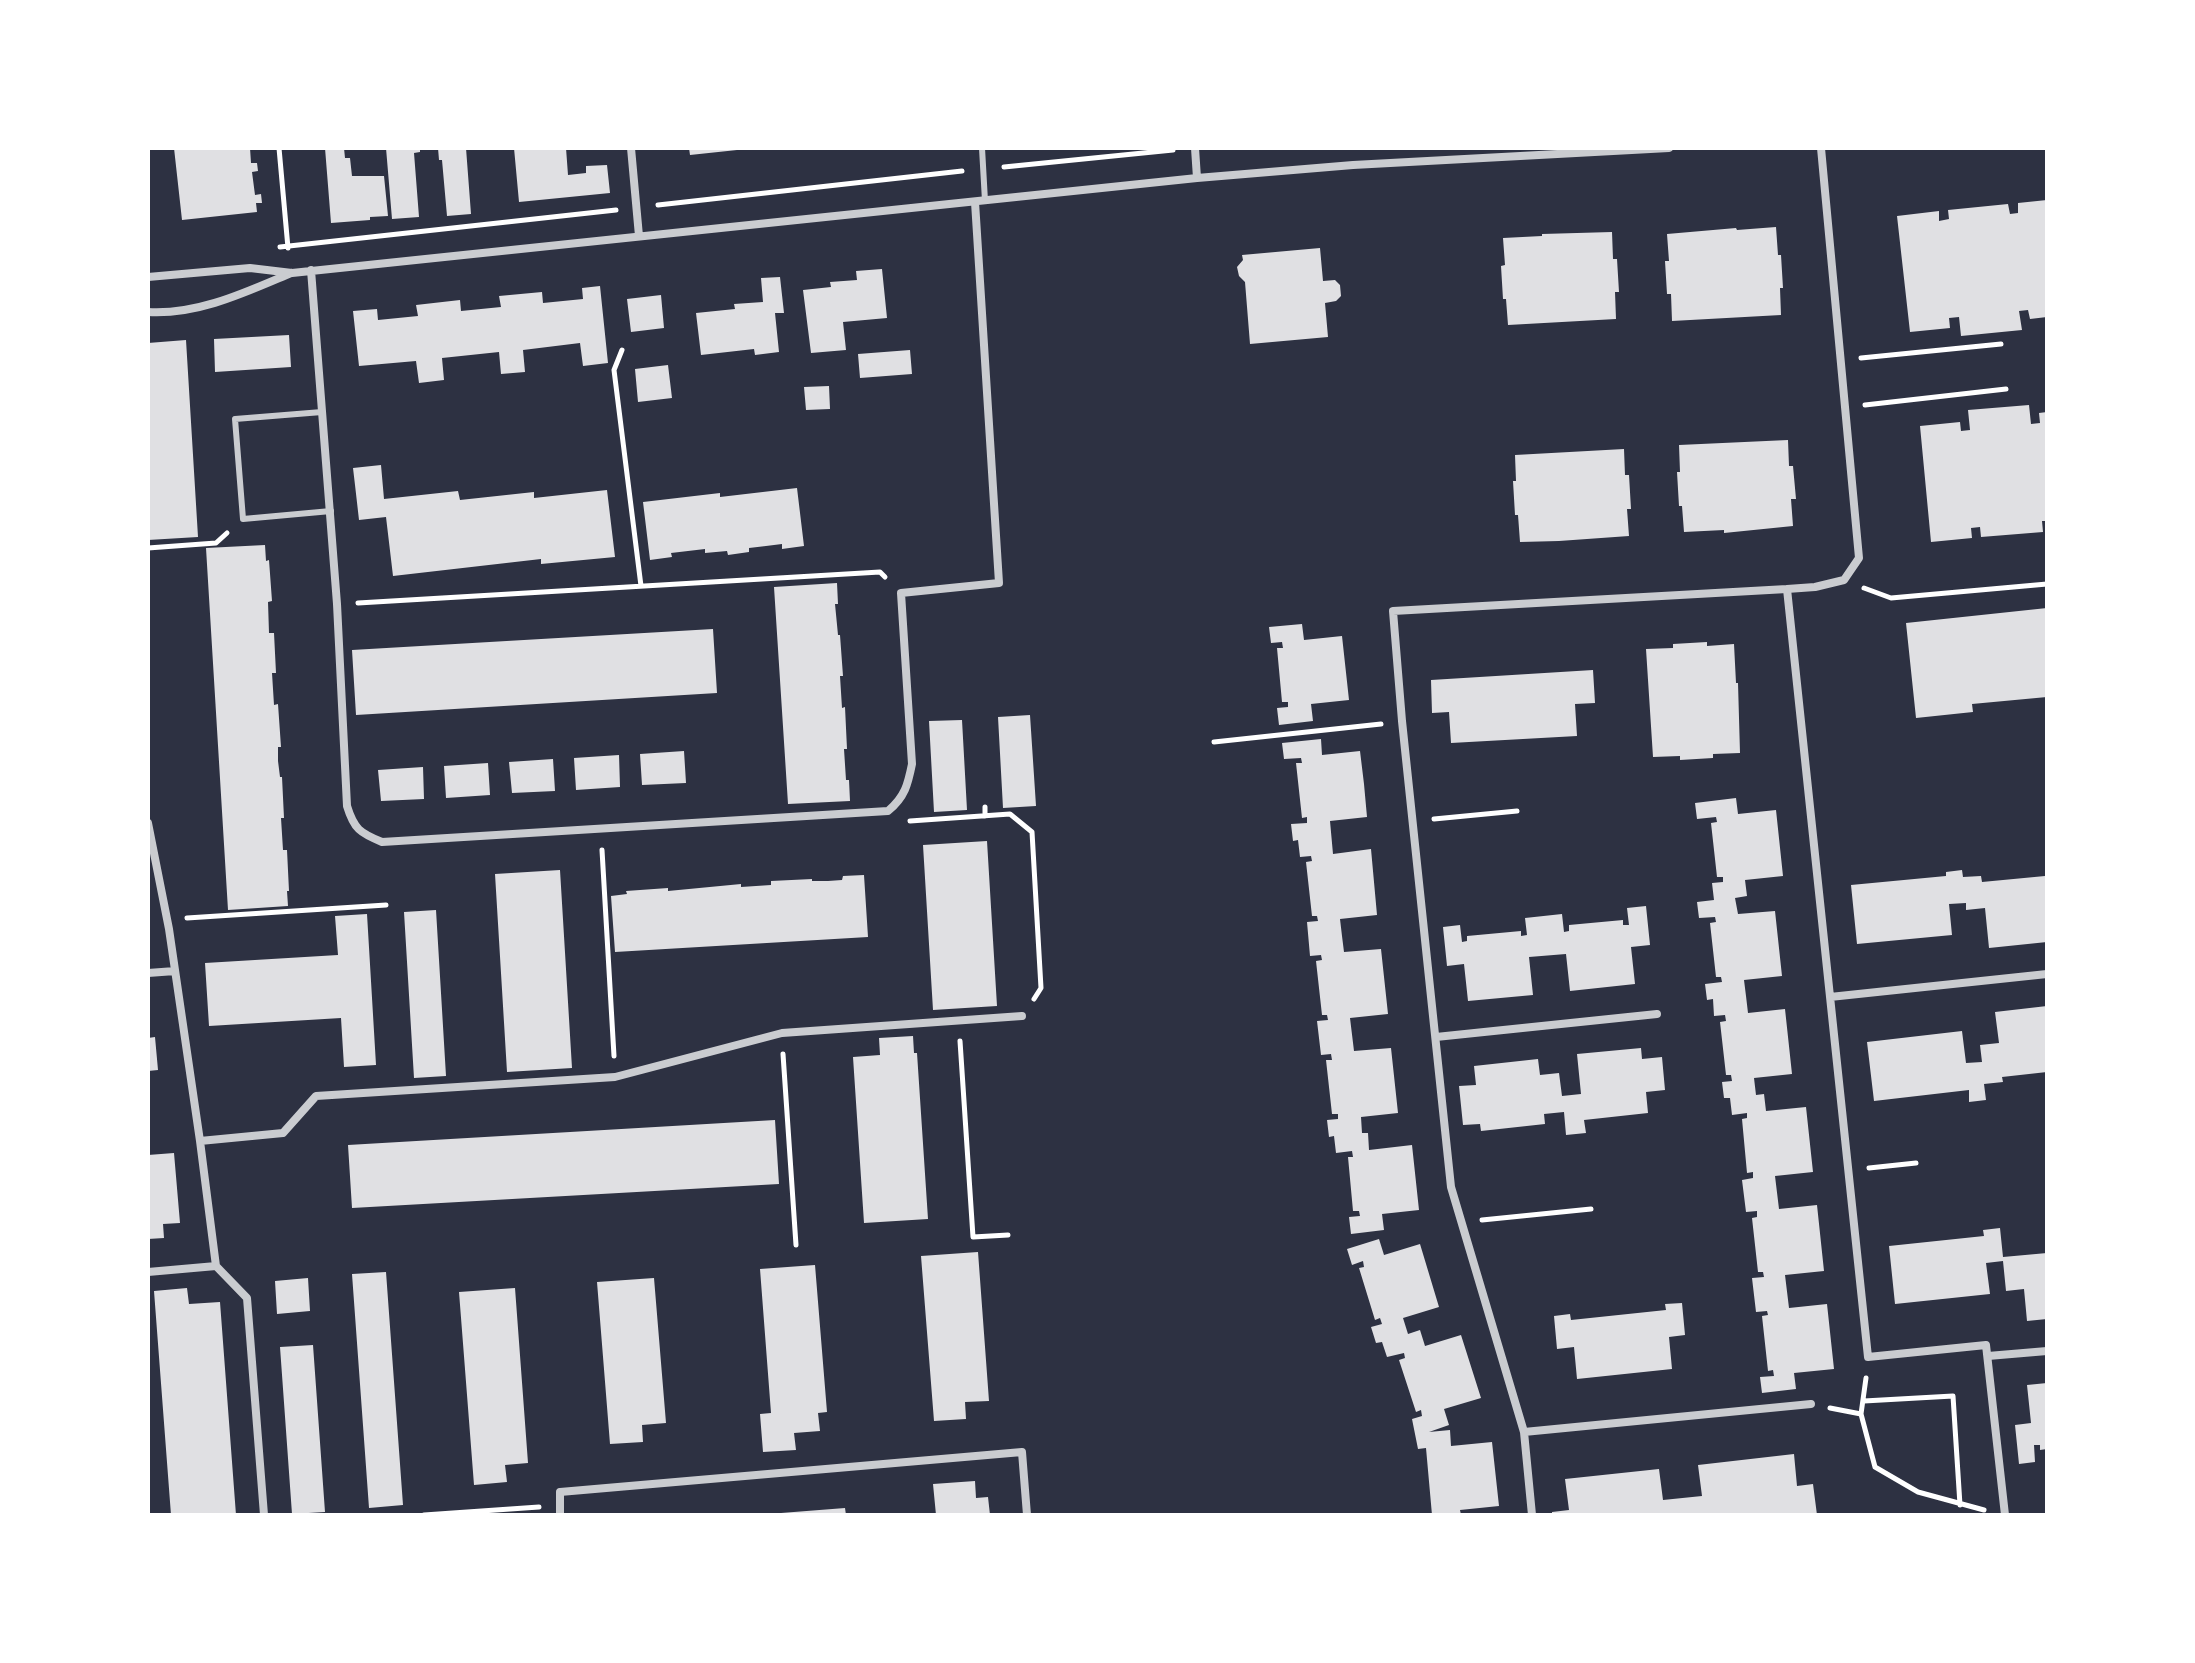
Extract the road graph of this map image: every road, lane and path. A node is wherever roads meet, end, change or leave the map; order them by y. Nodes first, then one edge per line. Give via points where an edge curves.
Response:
1 (279, 148) edge
2 (631, 148) edge
3 (982, 148) edge
4 (1195, 148) edge
5 (1669, 148) edge
6 (1821, 148) edge
7 (983, 169) junction
8 (1197, 178) junction
9 (980, 201) junction
10 (636, 208) junction
11 (639, 236) junction
12 (288, 246) junction
13 (273, 247) dead end
14 (311, 270) junction
15 (292, 273) junction
16 (148, 277) edge
17 (148, 312) edge
18 (2001, 344) dead end
19 (622, 350) dead end
20 (1840, 360) junction
21 (2006, 389) dead end
22 (1844, 407) junction
23 (322, 412) junction
24 (331, 511) junction
25 (243, 519) junction
26 (148, 548) edge
27 (1844, 580) junction
28 (2047, 584) edge
29 (641, 586) junction
30 (1787, 589) junction
31 (901, 593) junction
32 (337, 604) junction
33 (1402, 721) junction
34 (1214, 742) dead end
35 (985, 807) dead end
36 (888, 811) junction
37 (1517, 811) dead end
38 (985, 816) junction
39 (1413, 821) junction
40 (148, 823) edge
41 (601, 830) junction
42 (386, 905) dead end
43 (167, 920) junction
44 (175, 971) junction
45 (148, 973) edge
46 (2047, 974) edge
47 (1830, 997) junction
48 (1657, 1014) dead end
49 (1022, 1016) joint
50 (959, 1020) junction
51 (782, 1033) junction
52 (1436, 1037) junction
53 (615, 1077) junction
54 (200, 1141) junction
55 (1916, 1163) dead end
56 (1848, 1171) junction
57 (1591, 1209) dead end
58 (1462, 1222) junction
59 (1008, 1235) dead end
60 (796, 1245) dead end
61 (216, 1266) junction
62 (148, 1272) edge
63 (2047, 1351) edge
64 (1988, 1356) junction
65 (1868, 1357) junction
66 (1864, 1401) junction
67 (1811, 1404) dead end
68 (1524, 1432) junction
69 (1960, 1505) junction
70 (560, 1510) edge
71 (2005, 1514) edge
72 (264, 1515) edge
73 (424, 1515) edge
74 (1027, 1515) edge
75 (1532, 1515) edge

1 - 12 path
2 - 10 street
3 - 7 lane
4 - 7 path
4 - 8 street
5 - 8 street
6 - 20 street
7 - 9 lane
7 - 10 path
8 - 9 street
9 - 11 street
9 - 31 street via 999,583
10 - 11 street
10 - 12 path
11 - 14 street
12 - 13 path
12 - 15 path
14 - 15 street
14 - 23 street
15 - 16 street via 250,268
15 - 17 street via 201,307
18 - 20 path
19 - 29 path via 614,370
20 - 22 street
21 - 22 path
22 - 27 street via 1859,558
23 - 24 street
23 - 25 lane via 235,419
24 - 25 lane
24 - 32 street
25 - 26 path via 216,543
27 - 28 path via 1891,598
27 - 30 street
29 - 31 path via 880,572
29 - 32 path
30 - 33 street via 1393,611
30 - 47 street
31 - 36 street via 912,764 901,800
32 - 41 street via 347,806 352,823 365,835 382,842
33 - 34 path
33 - 39 street
35 - 38 path
36 - 38 path via 904,821
36 - 41 street
37 - 39 path
38 - 49 path via 1010,814 1032,832 1041,988
39 - 52 street
40 - 43 street
41 - 53 path
42 - 43 path
43 - 44 street
44 - 45 street
44 - 54 street
46 - 47 street
47 - 56 street
48 - 52 street
49 - 50 street
50 - 51 street
50 - 59 path via 973,1237
51 - 53 street
51 - 60 path
52 - 58 street via 1451,1187
53 - 54 street via 316,1096 283,1133
54 - 61 street
55 - 56 path
56 - 65 street
57 - 58 path
58 - 68 street
61 - 62 street
61 - 72 street via 247,1298
63 - 64 street
64 - 65 street via 1986,1345
64 - 71 street
65 - 66 path
66 - 69 path via 1861,1414 1875,1467 1918,1492
66 - 69 path via 1953,1396
67 - 68 street
68 - 75 street
69 - 71 path
70 - 73 path
70 - 74 street via 560,1492 1022,1452

